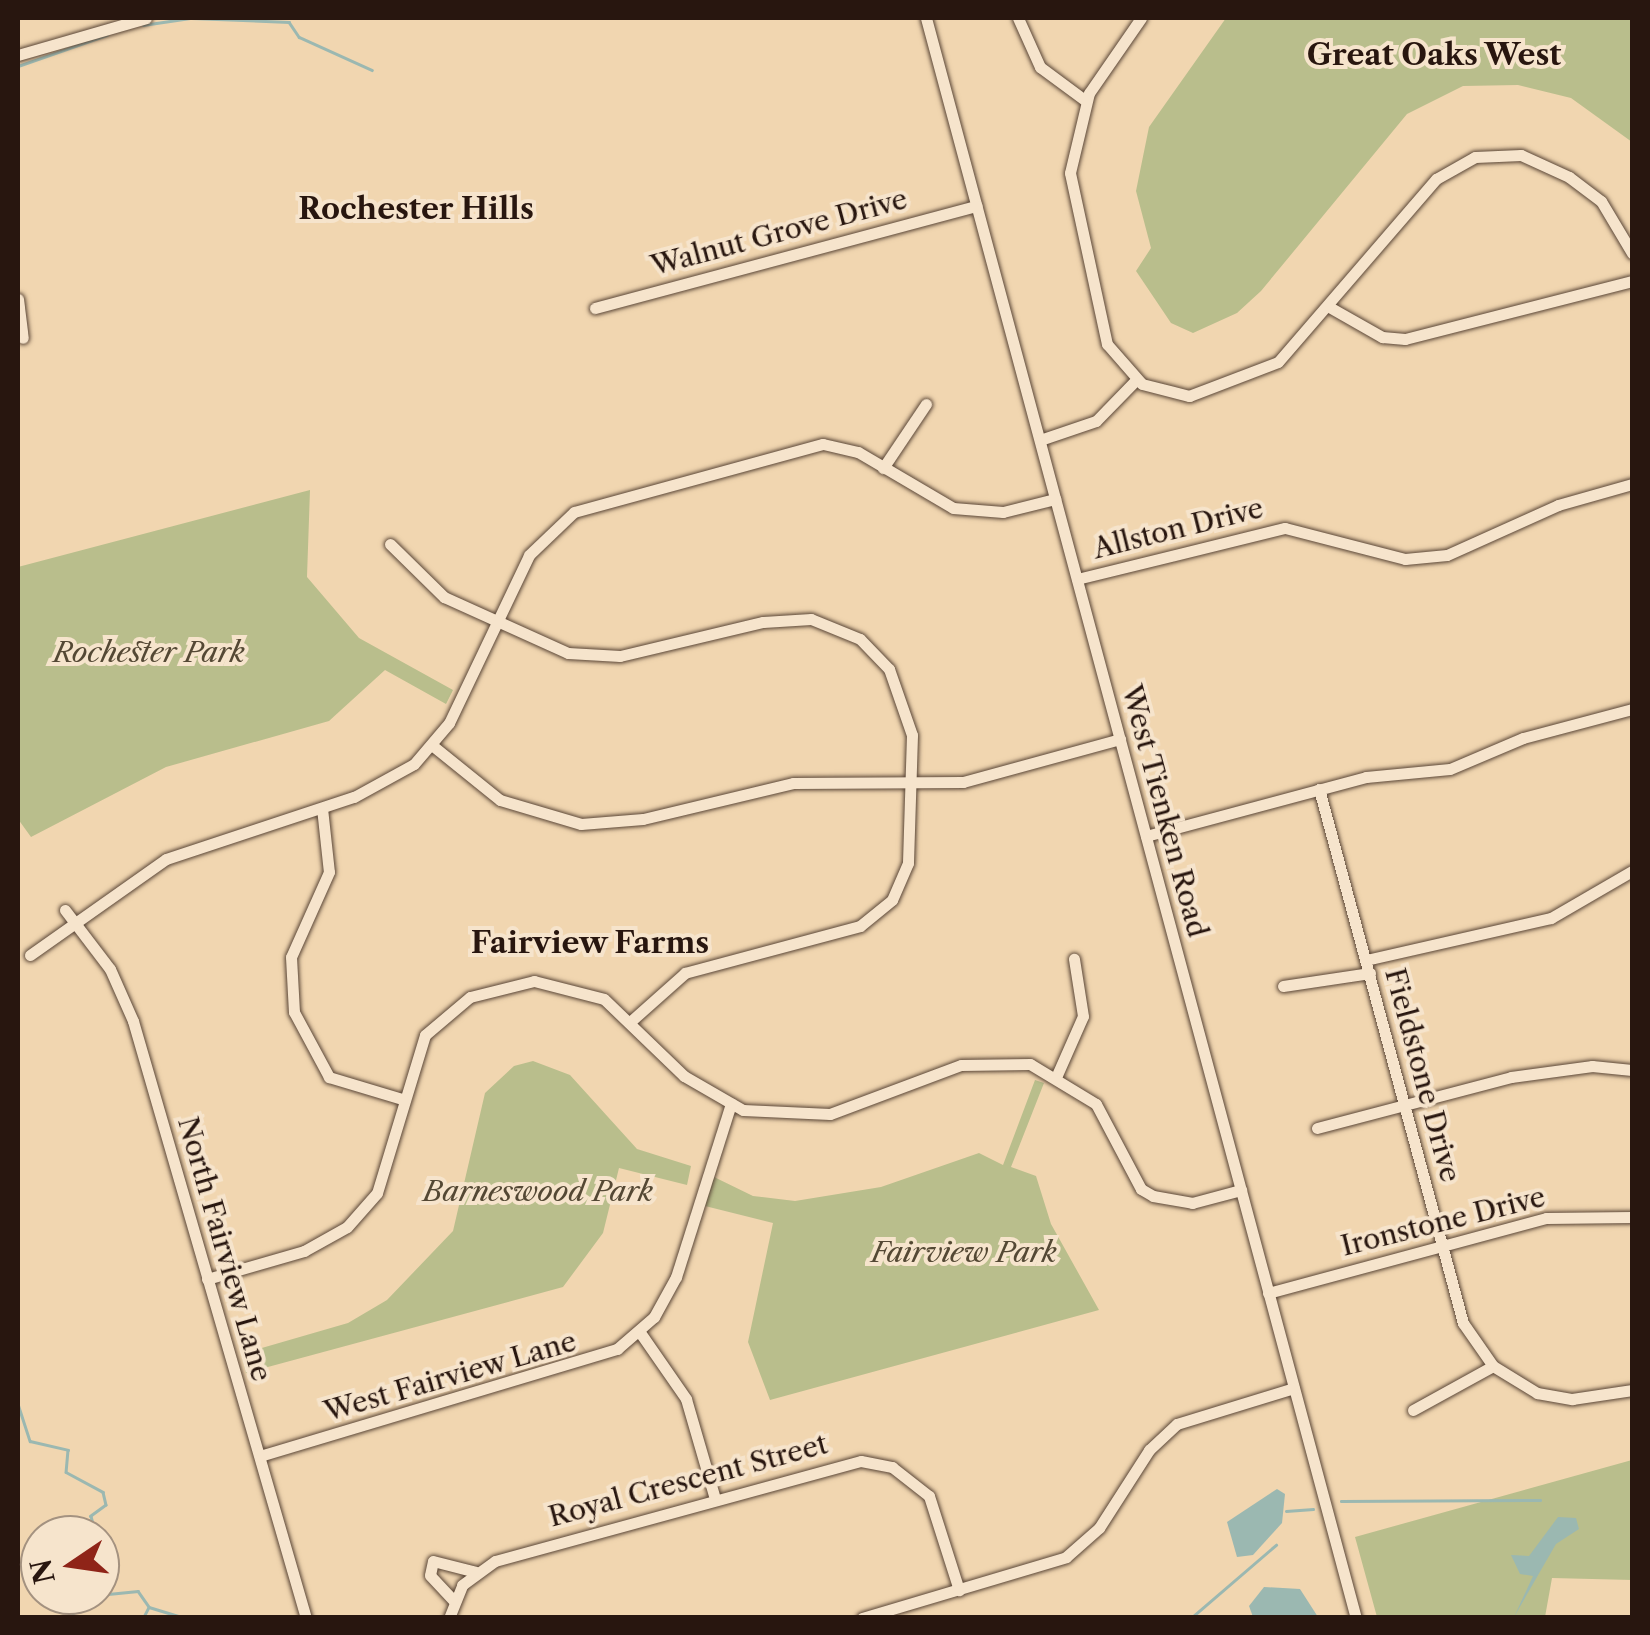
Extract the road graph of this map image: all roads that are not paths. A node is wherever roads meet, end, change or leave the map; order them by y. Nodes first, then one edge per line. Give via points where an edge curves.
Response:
1 (146, 18) edge
2 (926, 18) edge
3 (1018, 18) edge
4 (1140, 18) edge
5 (18, 55) edge
6 (1086, 101) junction
7 (977, 206) junction
8 (1632, 253) edge
9 (1632, 281) edge
10 (18, 299) edge
11 (595, 308) dead end
12 (1332, 308) junction
13 (23, 338) dead end
14 (1136, 380) junction
15 (926, 404) dead end
16 (1040, 440) junction
17 (883, 468) junction
18 (1632, 484) edge
19 (1055, 499) junction
20 (390, 544) dead end
21 (1077, 579) junction
22 (498, 624) junction
23 (1632, 709) edge
24 (1120, 739) junction
25 (433, 746) junction
26 (910, 785) junction
27 (1319, 789) junction
28 (322, 808) junction
29 (1146, 836) junction
30 (1632, 872) edge
31 (69, 915) junction
32 (30, 955) dead end
33 (1074, 959) dead end
34 (1368, 967) junction
35 (1283, 986) dead end
36 (632, 1020) junction
37 (1632, 1070) edge
38 (1056, 1075) junction
39 (402, 1098) junction
40 (731, 1104) junction
41 (1405, 1106) junction
42 (1317, 1128) dead end
43 (1240, 1190) junction
44 (1632, 1216) edge
45 (1442, 1245) junction
46 (206, 1279) junction
47 (1268, 1294) junction
48 (639, 1331) junction
49 (1493, 1366) junction
50 (1294, 1388) junction
51 (1632, 1390) edge
52 (1413, 1410) dead end
53 (260, 1456) junction
54 (715, 1499) junction
55 (476, 1572) junction
56 (959, 1590) junction
57 (454, 1601) junction
58 (306, 1618) edge
59 (450, 1618) edge
60 (862, 1618) edge
61 (1356, 1618) edge

1 - 5 street
2 - 7 street, West Tienken Road
3 - 6 street via 1040,67
4 - 6 street
6 - 14 street via 1071,206 1107,344
7 - 11 street, Walnut Grove Drive
7 - 16 street, West Tienken Road
8 - 12 street via 1589,190 1543,163 1498,152 1436,179
9 - 12 street via 1405,339 1382,337
10 - 13 street
12 - 14 street via 1278,362 1224,389 1189,396
14 - 16 street via 1096,422
15 - 17 street
16 - 19 street, West Tienken Road
17 - 19 street via 953,508 1004,512
17 - 22 street via 840,447 804,446 574,512 529,555
18 - 21 street, Allston Drive via 1558,505 1435,557 1405,559 1284,528
19 - 21 street, West Tienken Road
20 - 22 street via 430,587
21 - 24 street, West Tienken Road
22 - 25 street
22 - 26 street via 594,656 656,650 763,622 831,624 890,669 908,714
23 - 27 street via 1523,738 1450,768
24 - 26 street via 963,782
24 - 29 street, West Tienken Road
25 - 26 street via 500,800 581,824 643,819 793,783
25 - 28 street via 387,782
26 - 36 street via 908,863 878,914 820,938 685,974
27 - 29 street
27 - 34 street, Fieldstone Drive
28 - 31 street via 166,859
28 - 39 street via 329,872 290,958 294,1012 330,1078
29 - 43 street, West Tienken Road
30 - 34 street via 1551,918
31 - 32 street
31 - 46 street, North Fairview Lane via 110,968 133,1021
33 - 38 street via 1084,1016
34 - 35 street
34 - 41 street, Fieldstone Drive
36 - 39 street via 570,985 534,981 487,991 426,1035
36 - 40 street via 684,1076
37 - 41 street via 1548,1070
38 - 40 street via 987,1062 830,1114 765,1114
38 - 43 street via 1106,1116 1141,1188 1192,1203
39 - 46 street via 377,1193 347,1228 304,1251
40 - 48 street, West Fairview Lane via 676,1277
41 - 42 street
41 - 45 street, Fieldstone Drive
43 - 47 street, West Tienken Road
44 - 45 street, Ironstone Drive via 1546,1218
45 - 47 street, Ironstone Drive
45 - 49 street, Fieldstone Drive via 1463,1322
46 - 53 street, North Fairview Lane
47 - 50 street, West Tienken Road
48 - 53 street, West Fairview Lane via 595,1361
48 - 54 street via 686,1399
49 - 51 street via 1551,1397
49 - 52 street
50 - 56 street via 1177,1424 1149,1450 1082,1549
50 - 61 street, West Tienken Road
53 - 58 street, North Fairview Lane
54 - 55 street, Royal Crescent Street
54 - 56 street, Royal Crescent Street via 843,1464 892,1467 929,1496
55 - 57 street
55 - 57 street, Royal Crescent Street via 433,1561 430,1575
56 - 60 street
57 - 59 street

